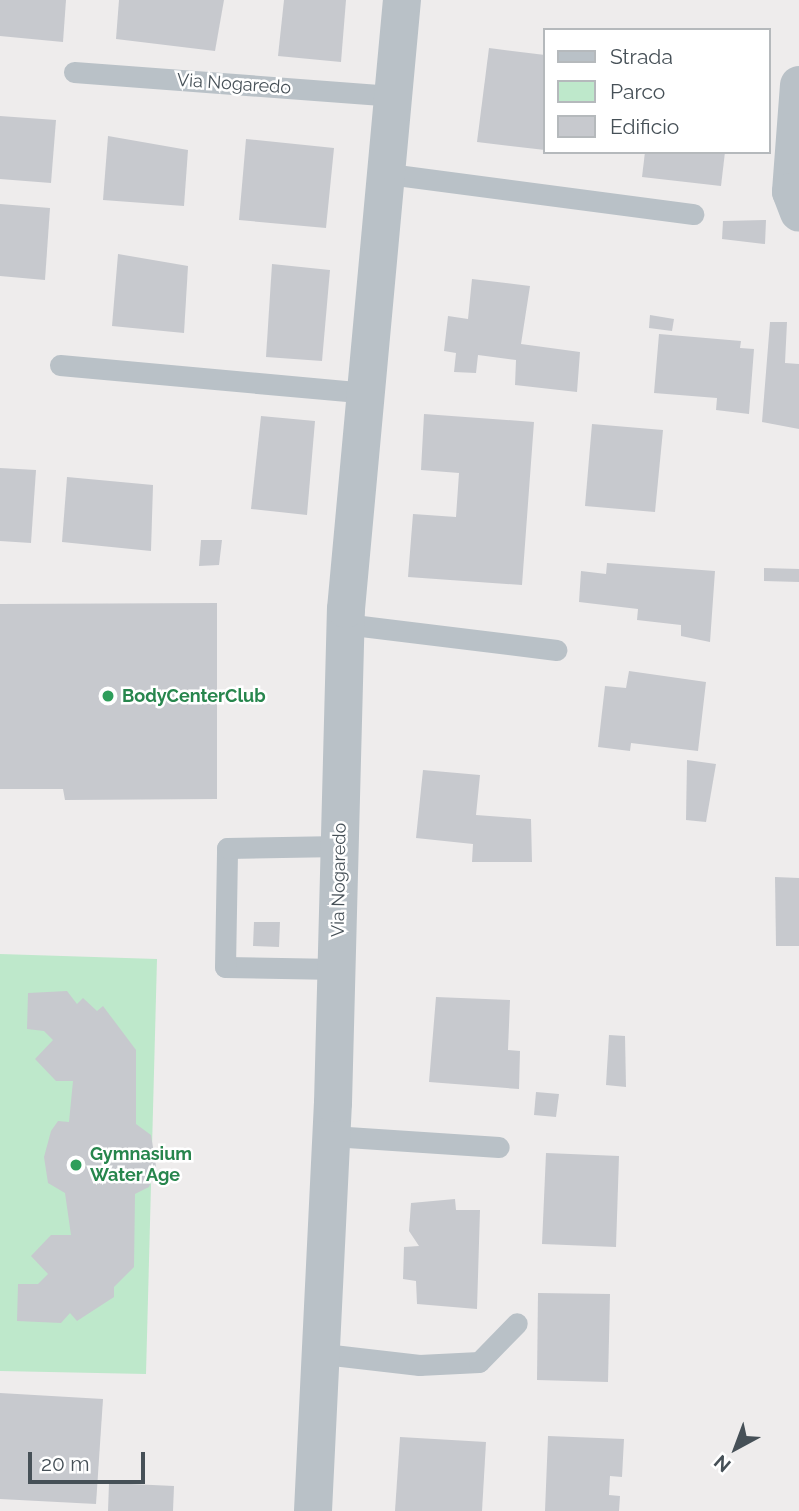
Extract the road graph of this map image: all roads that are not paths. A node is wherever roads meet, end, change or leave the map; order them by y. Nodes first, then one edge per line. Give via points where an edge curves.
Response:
1 (402, 0) edge
2 (74, 72) dead end
3 (799, 85) edge
4 (395, 96) junction
5 (389, 174) junction
6 (799, 213) edge
7 (693, 214) dead end
8 (60, 365) dead end
9 (367, 393) junction
10 (345, 624) junction
11 (555, 650) dead end
12 (340, 846) junction
13 (337, 969) junction
14 (332, 1136) junction
15 (499, 1147) dead end
16 (517, 1323) dead end
17 (324, 1354) junction
18 (313, 1511) edge

1 - 4 street, Via Nogaredo
2 - 4 lane, Via Nogaredo
3 - 6 street via 791,192
4 - 5 street, Via Nogaredo
5 - 7 lane
5 - 9 street, Via Nogaredo
8 - 9 lane
9 - 10 street, Via Nogaredo
10 - 11 lane
10 - 12 street, Via Nogaredo
12 - 13 street, Via Nogaredo
12 - 13 lane via 227,848 225,967
13 - 14 street, Via Nogaredo
14 - 15 lane
14 - 17 street, Via Nogaredo
16 - 17 lane via 479,1362 419,1365
17 - 18 street, Via Nogaredo

